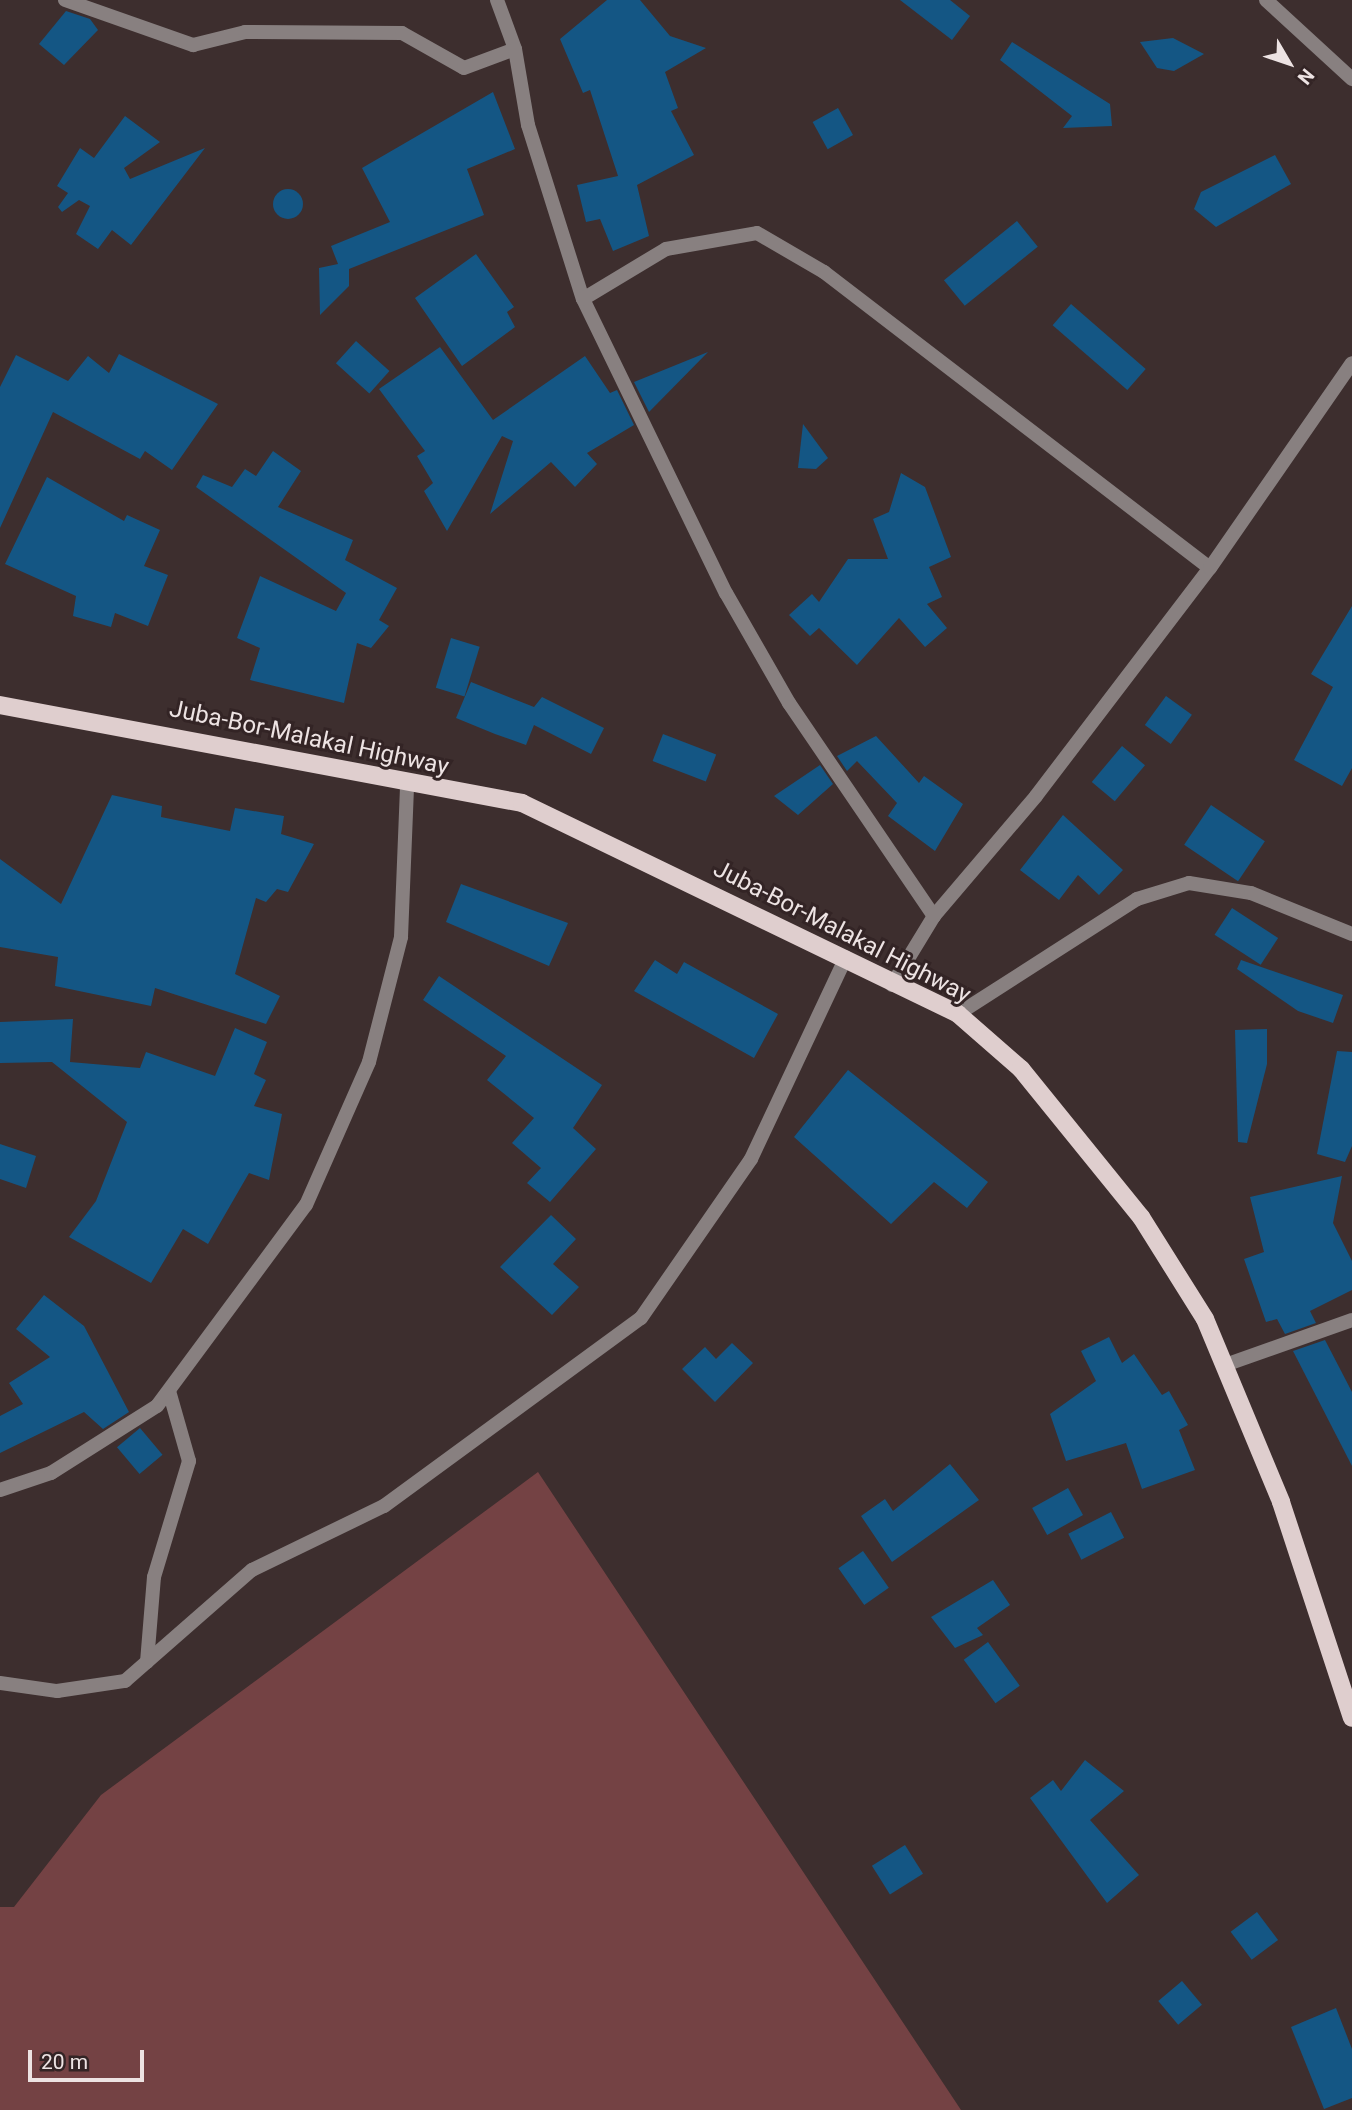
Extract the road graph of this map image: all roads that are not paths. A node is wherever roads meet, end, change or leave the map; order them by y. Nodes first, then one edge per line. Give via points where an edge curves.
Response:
1 (65, 0) edge
2 (497, 0) edge
3 (1266, 0) edge
4 (515, 49) junction
5 (1352, 79) edge
6 (583, 299) junction
7 (1352, 363) edge
8 (1210, 568) junction
9 (0, 705) edge
10 (407, 786) junction
11 (934, 916) junction
12 (1352, 934) edge
13 (846, 957) junction
14 (892, 985) junction
15 (958, 1014) junction
16 (1352, 1320) edge
17 (1225, 1365) junction
18 (169, 1391) junction
19 (0, 1490) edge
20 (147, 1662) junction
21 (0, 1683) edge
22 (1352, 1718) edge

1 - 4 street via 193,46 245,32 402,33 464,68
2 - 4 street
3 - 5 street
4 - 6 street via 528,125
6 - 8 street via 666,248 757,233 824,272
6 - 11 street via 739,615 789,703
7 - 8 street
8 - 11 street via 1036,796
9 - 10 main road, Juba-Bor-Malakal Highway via 181,735
10 - 13 main road, Juba-Bor-Malakal Highway via 522,803
10 - 18 street via 401,937 369,1062 306,1205
11 - 14 street
12 - 15 street via 1251,893 1189,883 1138,899
13 - 14 main road, Juba-Bor-Malakal Highway
13 - 20 street via 751,1159 641,1318 384,1506 252,1570
14 - 15 main road, Juba-Bor-Malakal Highway
15 - 17 main road, Juba-Bor-Malakal Highway via 1021,1069 1141,1217 1205,1319
16 - 17 street
17 - 22 main road, Juba-Bor-Malakal Highway via 1281,1502
18 - 19 street via 157,1406 51,1473
18 - 20 street via 189,1461 154,1577
20 - 21 street via 125,1681 57,1691

